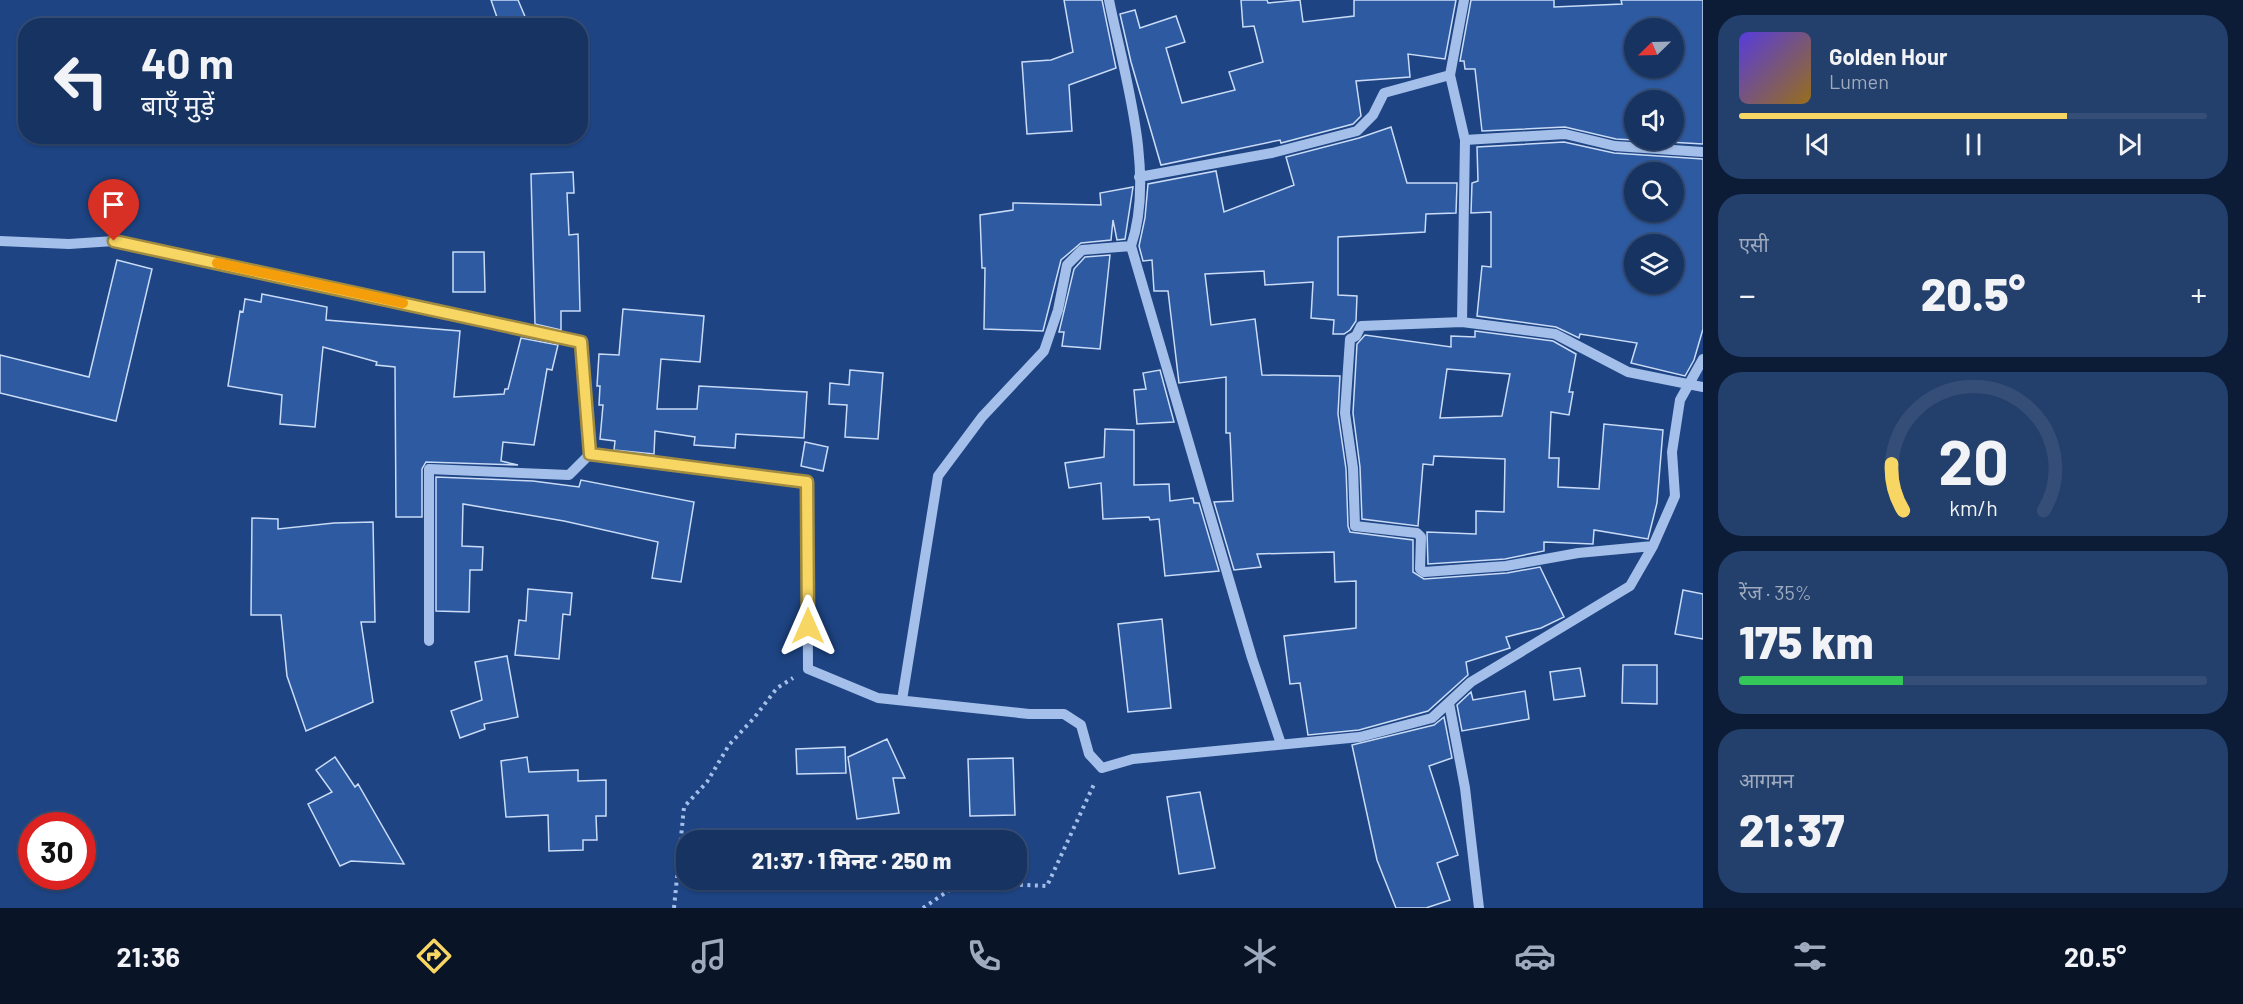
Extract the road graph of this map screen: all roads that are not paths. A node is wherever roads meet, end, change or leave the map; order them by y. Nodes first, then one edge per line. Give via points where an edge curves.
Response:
1 (1109, 0) edge
2 (1464, 0) edge
3 (1450, 75) junction
4 (1465, 140) junction
5 (1703, 152) edge
6 (1139, 177) junction
7 (0, 241) edge
8 (1131, 246) junction
9 (1462, 322) junction
10 (1703, 359) edge
11 (1688, 386) junction
12 (1703, 387) edge
13 (590, 454) junction
14 (1653, 546) junction
15 (429, 640) dead end
16 (902, 700) junction
17 (1449, 703) junction
18 (1281, 744) junction
19 (1479, 908) edge

1 - 6 street via 1137,142
2 - 3 street
3 - 4 street
3 - 6 street via 1384,93 1373,115 1357,130 1262,155
4 - 5 street via 1565,134 1615,146
4 - 9 street
6 - 8 street via 1136,233
7 - 13 street via 114,241 581,342
8 - 16 street via 1082,250 1067,265 1044,351 982,417 938,476
8 - 18 street
9 - 11 street via 1556,334 1628,372
9 - 14 street via 1361,326 1350,339 1346,413 1355,526 1417,533 1420,569 1424,572 1506,566 1578,553
10 - 11 street
11 - 12 street
11 - 14 street via 1680,400 1672,452 1675,496
13 - 15 street via 569,476 429,469
13 - 16 street via 807,482 808,669 878,698
14 - 17 street via 1630,586 1471,682
16 - 18 street via 1029,714 1064,714 1081,725 1089,754 1102,768 1133,759
17 - 18 street via 1432,718 1359,737
17 - 19 street via 1465,788

